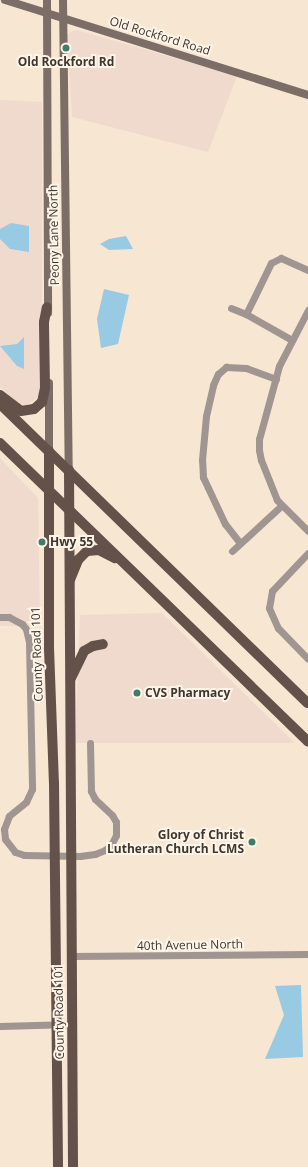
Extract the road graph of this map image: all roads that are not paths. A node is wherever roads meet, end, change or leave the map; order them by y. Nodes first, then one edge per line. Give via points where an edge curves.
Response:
1 (6, 0) edge
2 (47, 0) edge
3 (63, 0) edge
4 (47, 13) junction
5 (63, 18) junction
6 (308, 95) edge
7 (308, 270) edge
8 (47, 307) junction
9 (231, 308) dead end
10 (307, 312) edge
11 (246, 314) junction
12 (292, 340) junction
13 (276, 379) junction
14 (0, 395) edge
15 (0, 404) edge
16 (0, 443) edge
17 (49, 451) junction
18 (69, 470) junction
19 (48, 489) junction
20 (281, 506) junction
21 (68, 508) junction
22 (308, 532) edge
23 (240, 543) junction
24 (232, 551) dead end
25 (308, 553) edge
26 (123, 561) junction
27 (68, 585) junction
28 (0, 617) edge
29 (103, 644) dead end
30 (308, 659) edge
31 (69, 682) junction
32 (308, 703) edge
33 (308, 741) edge
34 (90, 743) dead end
35 (55, 856) junction
36 (71, 856) junction
37 (308, 954) edge
38 (72, 956) junction
39 (56, 1024) junction
40 (72, 1024) junction
41 (0, 1026) edge
42 (58, 1167) edge
43 (73, 1167) edge

1 - 4 main road, Old Rockford Road
2 - 4 main road, Peony Lane North
3 - 5 main road, Peony Lane North
4 - 5 main road, Old Rockford Road
4 - 8 main road, Peony Lane North
5 - 6 main road, Old Rockford Road
5 - 18 main road, Peony Lane North
7 - 11 street via 281,258 271,263
8 - 14 main road via 44,322 45,388 42,402 34,409 21,411
8 - 17 main road, Peony Lane North
9 - 11 street
10 - 12 street
11 - 12 street
12 - 13 street via 279,366
13 - 20 street via 261,429 258,450
13 - 23 street via 246,368 226,367 218,374 213,385 206,416 203,478 225,524
15 - 17 main road
16 - 19 main road
17 - 18 main road
17 - 19 main road, County Road 101
18 - 21 main road, County Road 101
18 - 32 main road
19 - 21 main road
19 - 35 main road, County Road 101 via 49,648
20 - 22 street
20 - 23 street
21 - 26 main road
21 - 27 main road, County Road 101
23 - 24 street
25 - 30 street via 272,591 269,608 278,628
26 - 27 main road via 99,550 87,551 78,560
26 - 33 main road
27 - 31 main road, County Road 101
28 - 35 street, County Road 101 via 17,620 26,629 28,636 32,789 26,802 5,822 4,835 15,852 24,855
29 - 31 main road via 84,651
31 - 36 main road, County Road 101
34 - 36 street, County Road 101 via 91,791 116,822 116,835 105,850 95,854
35 - 36 street, County Road 101
35 - 39 main road, County Road 101
36 - 38 main road, County Road 101
37 - 38 street, 40th Avenue North
38 - 40 main road, County Road 101
39 - 40 street
39 - 41 street
39 - 42 main road, County Road 101
40 - 43 main road, County Road 101

